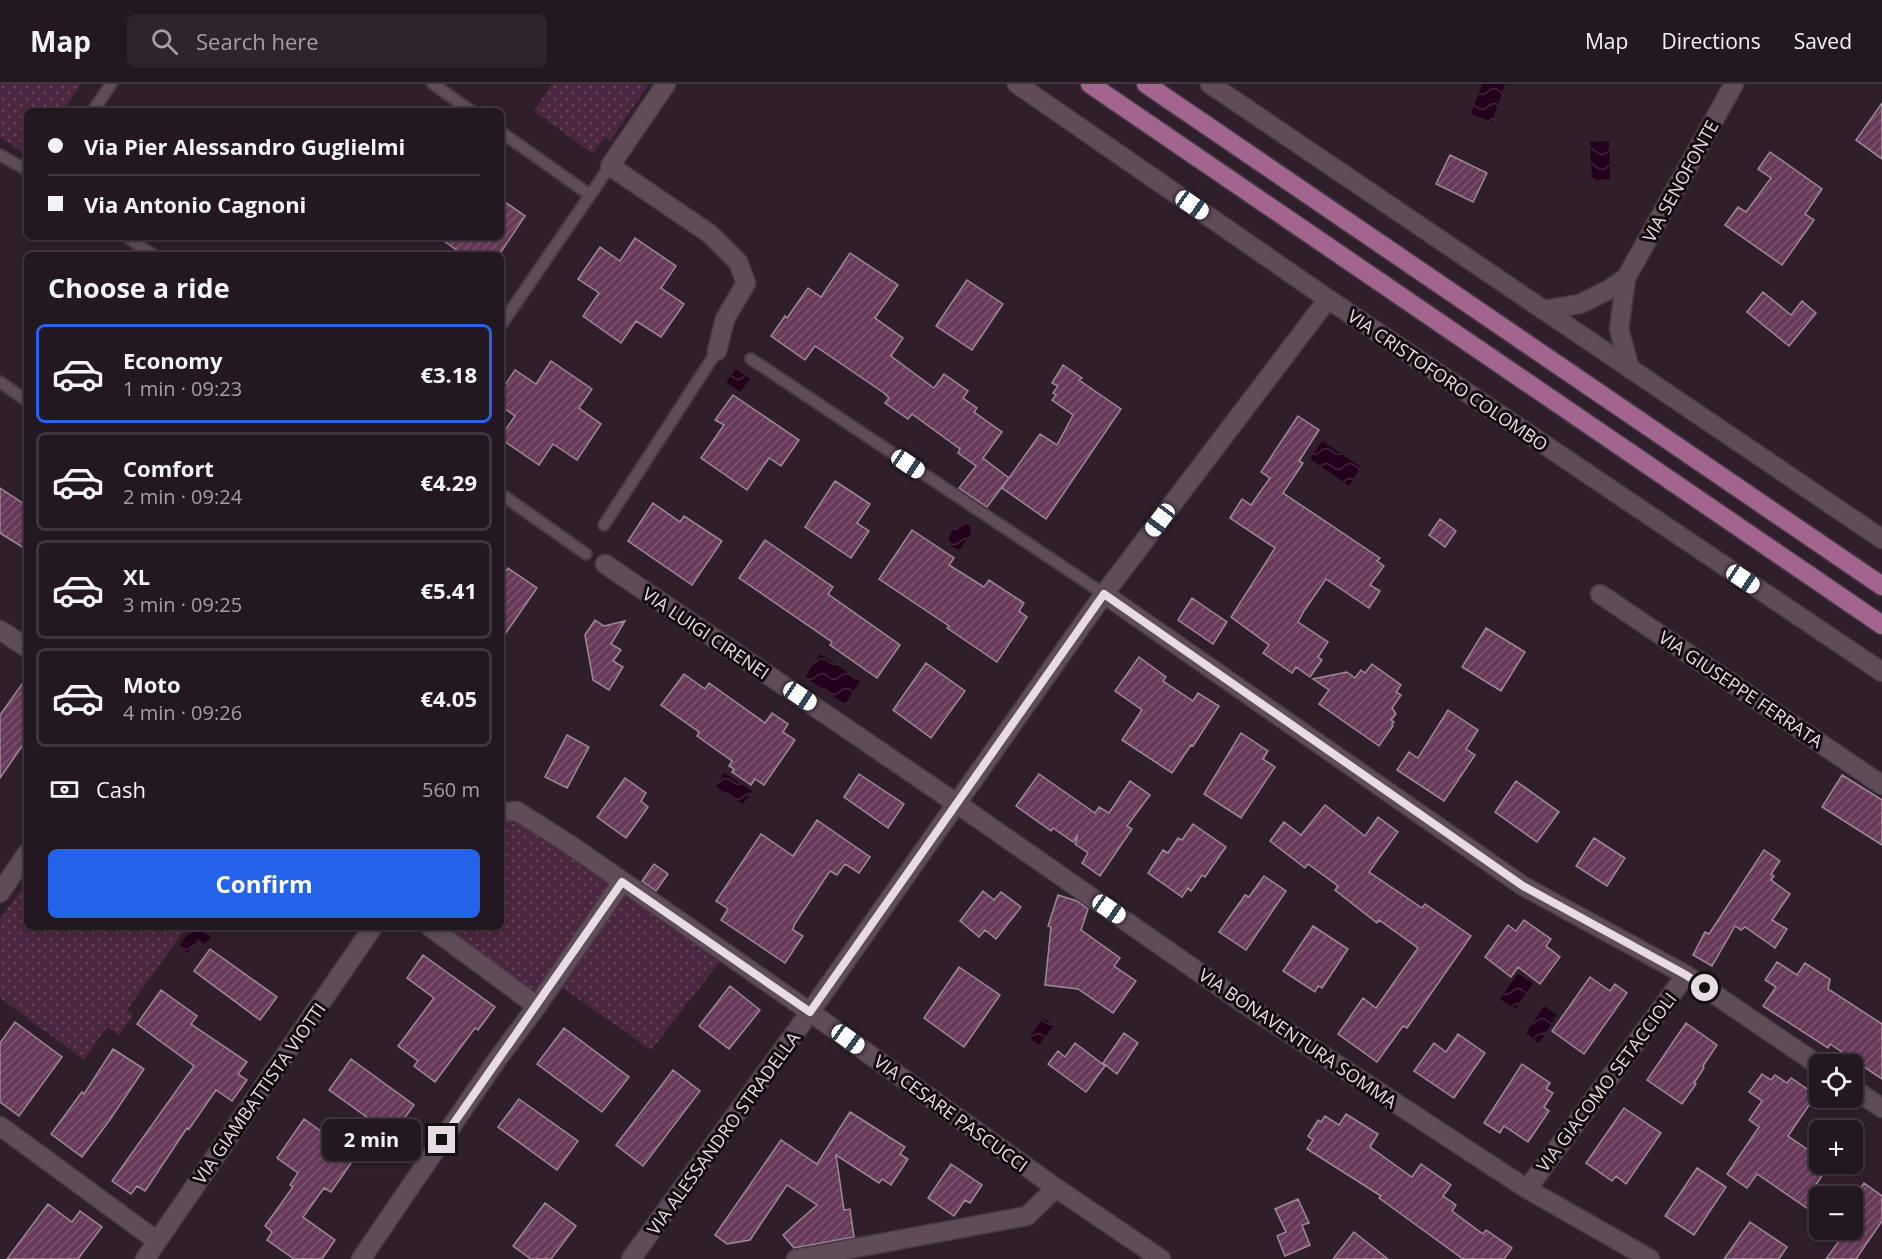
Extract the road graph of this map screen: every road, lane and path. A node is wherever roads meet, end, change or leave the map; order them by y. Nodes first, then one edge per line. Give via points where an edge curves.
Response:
1 (111, 84) edge
2 (433, 84) edge
3 (666, 84) edge
4 (1017, 84) edge
5 (1090, 84) edge
6 (1146, 84) edge
7 (1210, 84) edge
8 (1734, 84) edge
9 (95, 108) edge
10 (467, 108) edge
11 (504, 134) edge
12 (0, 155) edge
13 (610, 166) junction
14 (24, 169) edge
15 (590, 195) junction
16 (131, 240) edge
17 (149, 252) edge
18 (1626, 278) junction
19 (1328, 299) junction
20 (1543, 310) junction
21 (504, 321) edge
22 (717, 351) joint
23 (751, 359) dead end
24 (1630, 369) junction
25 (0, 382) edge
26 (24, 399) edge
27 (504, 496) edge
28 (604, 525) dead end
29 (1882, 539) edge
30 (586, 554) dead end
31 (605, 564) dead end
32 (1882, 586) edge
33 (1104, 594) junction
34 (1600, 594) dead end
35 (1882, 624) edge
36 (0, 630) edge
37 (24, 646) edge
38 (1882, 672) edge
39 (1882, 785) edge
40 (956, 803) junction
41 (504, 812) edge
42 (24, 857) edge
43 (622, 882) junction
44 (0, 893) edge
45 (371, 930) edge
46 (434, 930) edge
47 (1686, 975) junction
48 (537, 1006) junction
49 (810, 1012) junction
50 (1809, 1058) edge
51 (1863, 1095) edge
52 (1882, 1108) edge
53 (0, 1126) edge
54 (1056, 1188) junction
55 (1527, 1189) junction
56 (157, 1241) junction
57 (145, 1259) edge
58 (362, 1259) edge
59 (631, 1259) edge
60 (796, 1259) edge
61 (1161, 1259) edge
62 (1650, 1259) edge

1 - 9 lane
2 - 10 lane
3 - 13 street
4 - 19 street, VIA CRISTOFORO COLOMBO
5 - 35 main road
6 - 32 main road
7 - 20 street
8 - 18 street, VIA SENOFONTE
11 - 15 lane
12 - 14 lane
13 - 15 lane
13 - 22 street via 710,234 738,262 746,283 725,319
15 - 21 lane
16 - 17 lane
18 - 20 street via 1580,304
18 - 24 street via 1619,329
19 - 33 street, VIA ALESSANDRO STRADELLA
19 - 38 street, VIA CRISTOFORO COLOMBO
20 - 24 street
22 - 28 lane
23 - 33 lane
24 - 29 street
25 - 26 lane
27 - 30 lane
31 - 40 street, VIA LUIGI CIRENEI
33 - 40 street, VIA ALESSANDRO STRADELLA
33 - 47 street via 1523,886
34 - 39 street, VIA GIUSEPPE FERRATA
36 - 37 street
40 - 49 street, VIA ALESSANDRO STRADELLA
40 - 55 street, VIA BONAVENTURA SOMMA via 1243,1003
41 - 43 street, VIA CESARE PASCUCCI via 517,811
42 - 44 street
43 - 48 street
43 - 49 street, VIA CESARE PASCUCCI
45 - 56 street, VIA GIAMBATTISTA VIOTTI
46 - 48 street
47 - 50 street
47 - 55 street, VIA GIACOMO SETACCIOLI
48 - 58 street via 496,1060
49 - 54 street, VIA CESARE PASCUCCI
49 - 59 street, VIA ALESSANDRO STRADELLA
51 - 52 street
53 - 56 street
54 - 60 street via 1027,1216
54 - 61 street, VIA CESARE PASCUCCI
55 - 62 street, VIA BONAVENTURA SOMMA
56 - 57 street, VIA GIAMBATTISTA VIOTTI

